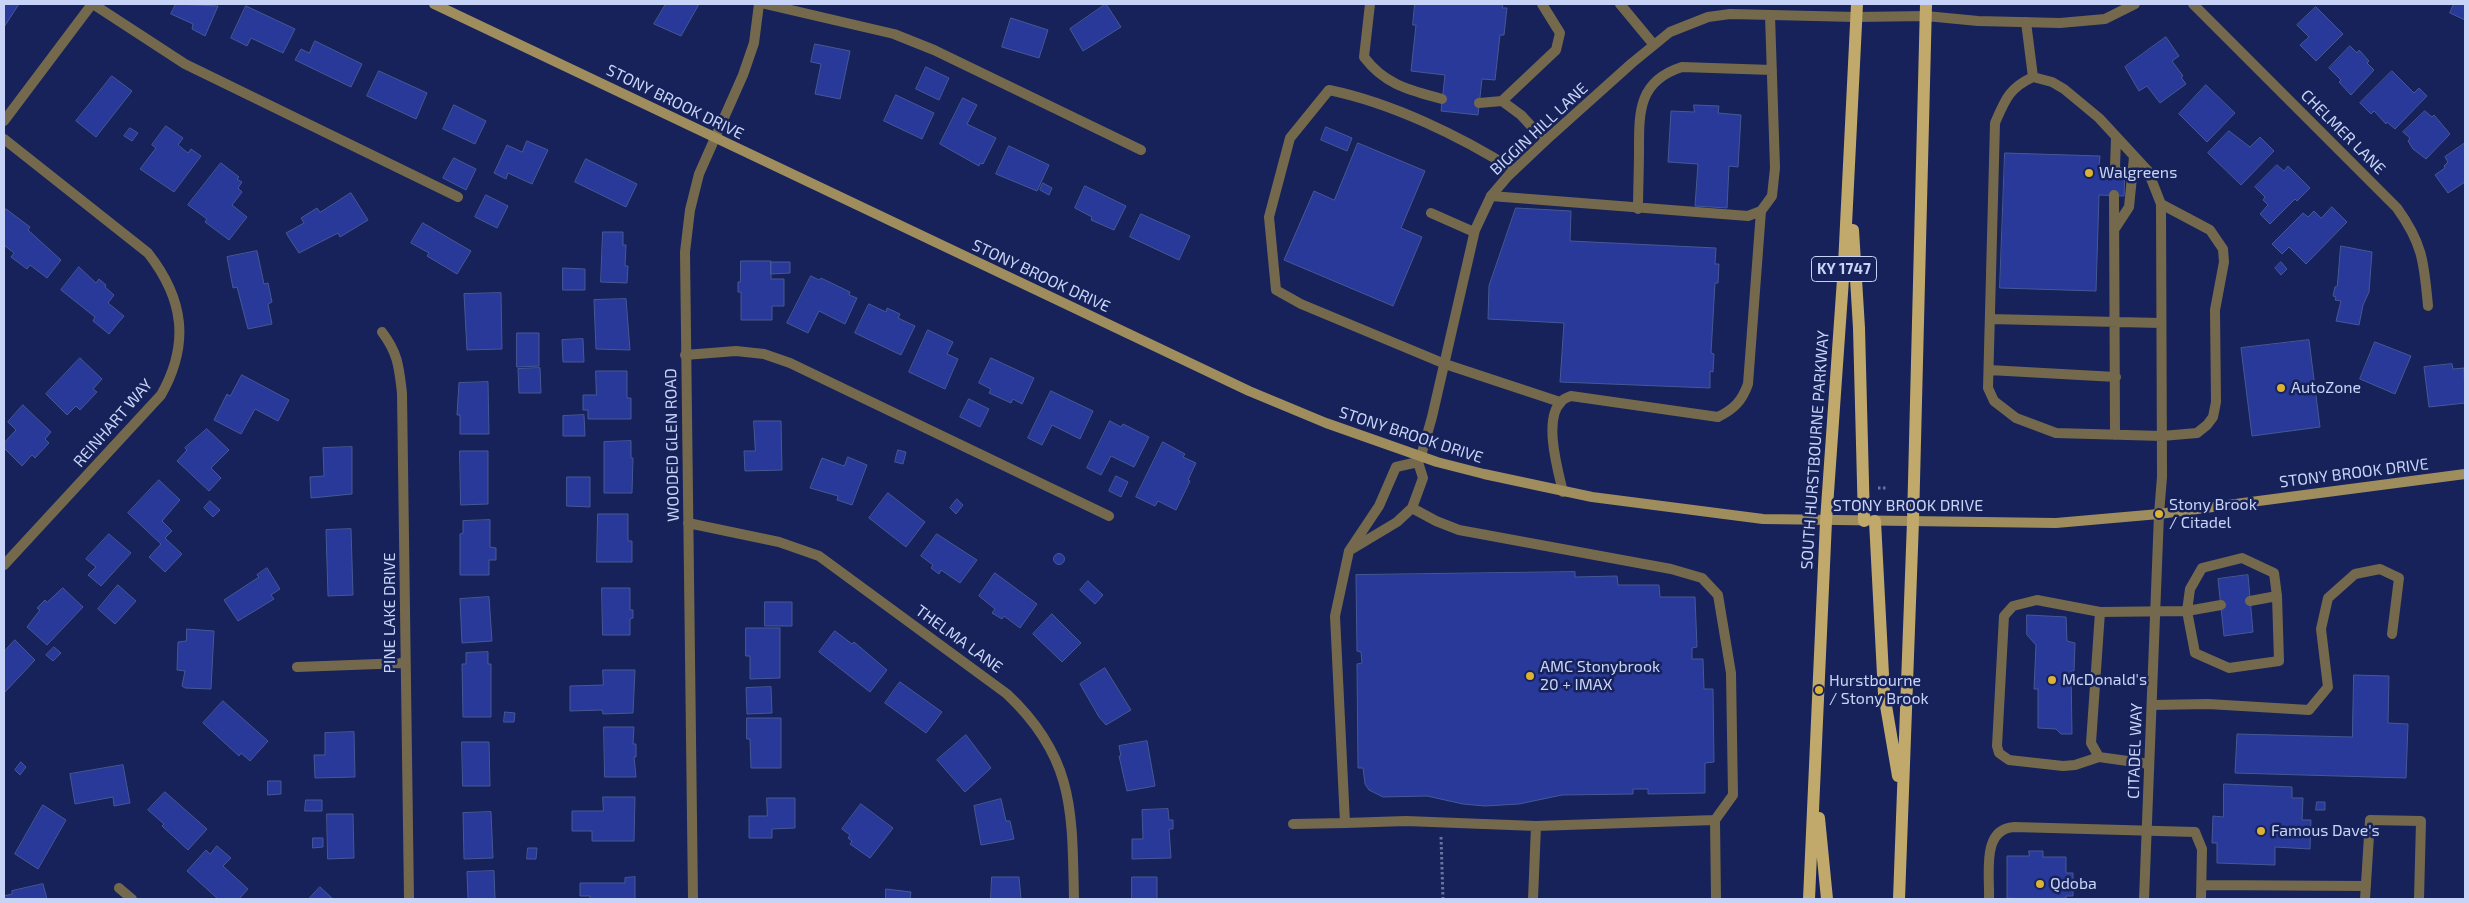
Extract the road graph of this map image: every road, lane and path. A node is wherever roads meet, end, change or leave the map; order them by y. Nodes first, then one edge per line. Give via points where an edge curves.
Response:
1 (92, 4) edge
2 (434, 4) edge
3 (759, 4) edge
4 (765, 4) edge
5 (1370, 4) edge
6 (1542, 4) edge
7 (1620, 4) edge
8 (1857, 4) edge
9 (2135, 4) edge
10 (2193, 4) edge
11 (1926, 10) edge
12 (1770, 15) junction
13 (1856, 17) junction
14 (2026, 22) junction
15 (1654, 45) junction
16 (1772, 70) junction
17 (2033, 77) junction
18 (1442, 99) dead end
19 (1502, 100) junction
20 (1480, 103) dead end
21 (4, 121) edge
22 (716, 137) junction
23 (2116, 137) junction
24 (4, 139) edge
25 (1545, 142) junction
26 (1140, 150) dead end
27 (2134, 157) junction
28 (2115, 168) dead end
29 (1514, 170) junction
30 (1849, 175) junction
31 (2114, 195) dead end
32 (1491, 196) junction
33 (458, 198) dead end
34 (2161, 204) junction
35 (1638, 209) junction
36 (1761, 211) junction
37 (1432, 213) dead end
38 (2114, 230) junction
39 (1474, 232) junction
40 (2428, 306) dead end
41 (1990, 319) junction
42 (2115, 322) junction
43 (2161, 323) junction
44 (382, 332) dead end
45 (685, 355) junction
46 (1444, 364) junction
47 (1989, 370) junction
48 (2116, 377) junction
49 (1560, 402) junction
50 (2116, 435) junction
51 (2162, 436) junction
52 (1420, 459) junction
53 (2465, 474) edge
54 (1563, 492) junction
55 (1412, 508) junction
56 (2159, 514) junction
57 (1109, 516) dead end
58 (1826, 521) junction
59 (1870, 521) junction
60 (1913, 521) junction
61 (688, 523) junction
62 (1349, 551) junction
63 (4, 565) edge
64 (2277, 596) junction
65 (2250, 600) dead end
66 (2220, 605) dead end
67 (2187, 611) junction
68 (2100, 612) junction
69 (2155, 612) junction
70 (2392, 634) dead end
71 (405, 663) junction
72 (297, 667) dead end
73 (2152, 705) junction
74 (2099, 757) junction
75 (2150, 764) junction
76 (1815, 775) junction
77 (1902, 804) junction
78 (1715, 820) junction
79 (1441, 822) junction
80 (1345, 823) junction
81 (1293, 824) dead end
82 (1536, 826) junction
83 (2147, 830) junction
84 (2202, 885) junction
85 (2366, 886) junction
86 (119, 888) dead end
87 (132, 899) edge
88 (409, 899) edge
89 (693, 899) edge
90 (1074, 899) edge
91 (1443, 899) edge
92 (1533, 899) edge
93 (1716, 899) edge
94 (1809, 899) edge
95 (1827, 899) edge
96 (1899, 899) edge
97 (1989, 899) edge
98 (2144, 899) edge
99 (2201, 899) edge
100 (2365, 899) edge
101 (2419, 899) edge

1 - 21 street
1 - 33 street via 185,64
2 - 22 street, STONY BROOK DRIVE
3 - 22 street, WOODED GLEN ROAD via 749,59
4 - 26 street via 894,34 934,50
5 - 18 street via 1364,57 1375,72 1394,84
6 - 19 street via 1560,33 1556,50
7 - 15 street
8 - 13 main road, SOUTH HURSTBOURNE PARKWAY / KY 1747
9 - 14 street, BIGGIN HILL LANE via 2104,18 2060,23
10 - 40 street, CHELMER LANE via 2397,208 2419,245
11 - 13 street, BIGGIN HILL LANE
11 - 14 street, BIGGIN HILL LANE
11 - 60 main road
12 - 13 street, BIGGIN HILL LANE
12 - 15 street, BIGGIN HILL LANE via 1708,17 1670,32
12 - 16 street
13 - 30 main road, SOUTH HURSTBOURNE PARKWAY / KY 1747
14 - 17 street
15 - 25 street, BIGGIN HILL LANE
16 - 35 street via 1682,67 1670,70 1649,88 1639,113
16 - 36 street via 1775,168 1772,196
17 - 23 street via 2064,89
17 - 41 street via 2018,84 2006,98 1995,123
19 - 20 street
19 - 25 street via 1521,115
22 - 45 street, WOODED GLEN ROAD via 698,174 690,210 684,281
22 - 52 street, STONY BROOK DRIVE via 1249,391
23 - 27 street
23 - 28 street
24 - 63 street, REINHART WAY via 148,253 160,268 176,303 179,341 171,376 161,395
25 - 29 street, BIGGIN HILL LANE
27 - 34 street via 2148,171
27 - 38 street via 2129,207
29 - 32 street, BIGGIN HILL LANE
29 - 46 street via 1457,138 1362,97 1329,90 1290,138 1269,218 1276,290 1301,304
30 - 58 main road, SOUTH HURSTBOURNE PARKWAY / KY 1747
30 - 59 main road
31 - 38 street
32 - 35 street
32 - 39 street, BIGGIN HILL LANE
34 - 43 street, CITADEL WAY
34 - 51 street via 2210,230 2223,249 2224,262 2215,310 2216,402 2213,417 2197,433
35 - 36 street via 1748,216
36 - 49 street via 1748,384 1743,399 1731,411 1718,417 1571,396
37 - 39 street
38 - 42 street
39 - 46 street, BIGGIN HILL LANE
41 - 42 street
41 - 47 street
42 - 43 street
42 - 48 street
43 - 51 street, CITADEL WAY
44 - 71 street, PINE LAKE DRIVE via 394,347 402,393
45 - 57 street via 736,351 764,354 790,363
45 - 61 street, WOODED GLEN ROAD
46 - 49 street
46 - 52 street, BIGGIN HILL LANE
47 - 48 street
47 - 50 street via 1988,388 1994,402 2016,418 2056,433
48 - 50 street
49 - 54 street via 1554,416 1553,434
50 - 51 street
51 - 56 street, CITADEL WAY
52 - 54 street, STONY BROOK DRIVE
52 - 55 street, BIGGIN HILL LANE via 1423,478
52 - 62 street via 1396,467 1379,506
53 - 56 street, STONY BROOK DRIVE
54 - 58 street, STONY BROOK DRIVE via 1762,520
55 - 62 street via 1397,522
55 - 78 street via 1459,530 1671,569 1702,578 1718,595 1731,673 1732,795
56 - 60 street, STONY BROOK DRIVE via 2056,523
56 - 69 street, CITADEL WAY
58 - 59 street, STONY BROOK DRIVE
58 - 76 main road, SOUTH HURSTBOURNE PARKWAY / KY 1747
59 - 60 street, STONY BROOK DRIVE
59 - 77 main road via 1884,694
60 - 77 main road
61 - 89 street, WOODED GLEN ROAD
61 - 90 street, THELMA LANE via 779,542 819,556 1026,711 1053,750 1070,800
62 - 80 street via 1335,616
64 - 65 street
64 - 67 street via 2274,573 2242,558 2202,568 2190,589
64 - 67 street via 2279,661 2229,668 2195,653
66 - 67 street
67 - 69 street
68 - 69 street
68 - 74 street via 2091,743
68 - 74 street via 2038,600 2013,606 2004,616 1997,746 1999,753 2009,760 2063,766
69 - 73 street, CITADEL WAY
70 - 73 street via 2399,578 2380,569 2355,574 2328,598 2321,629 2328,687 2310,710 2208,704
71 - 72 street
71 - 88 street, PINE LAKE DRIVE
73 - 75 street, CITADEL WAY
74 - 75 street
75 - 83 street, CITADEL WAY
76 - 94 main road, SOUTH HURSTBOURNE PARKWAY / KY 1747
76 - 95 main road
77 - 96 main road
78 - 82 street
78 - 93 street
79 - 80 street
79 - 82 street
79 - 91 path
80 - 81 street
82 - 92 street
83 - 84 street via 2195,832 2202,849
83 - 97 street via 2005,827 1991,842
83 - 98 street, CITADEL WAY
84 - 85 street
84 - 99 street
85 - 100 street
85 - 101 street via 2370,820 2421,821
86 - 87 street

